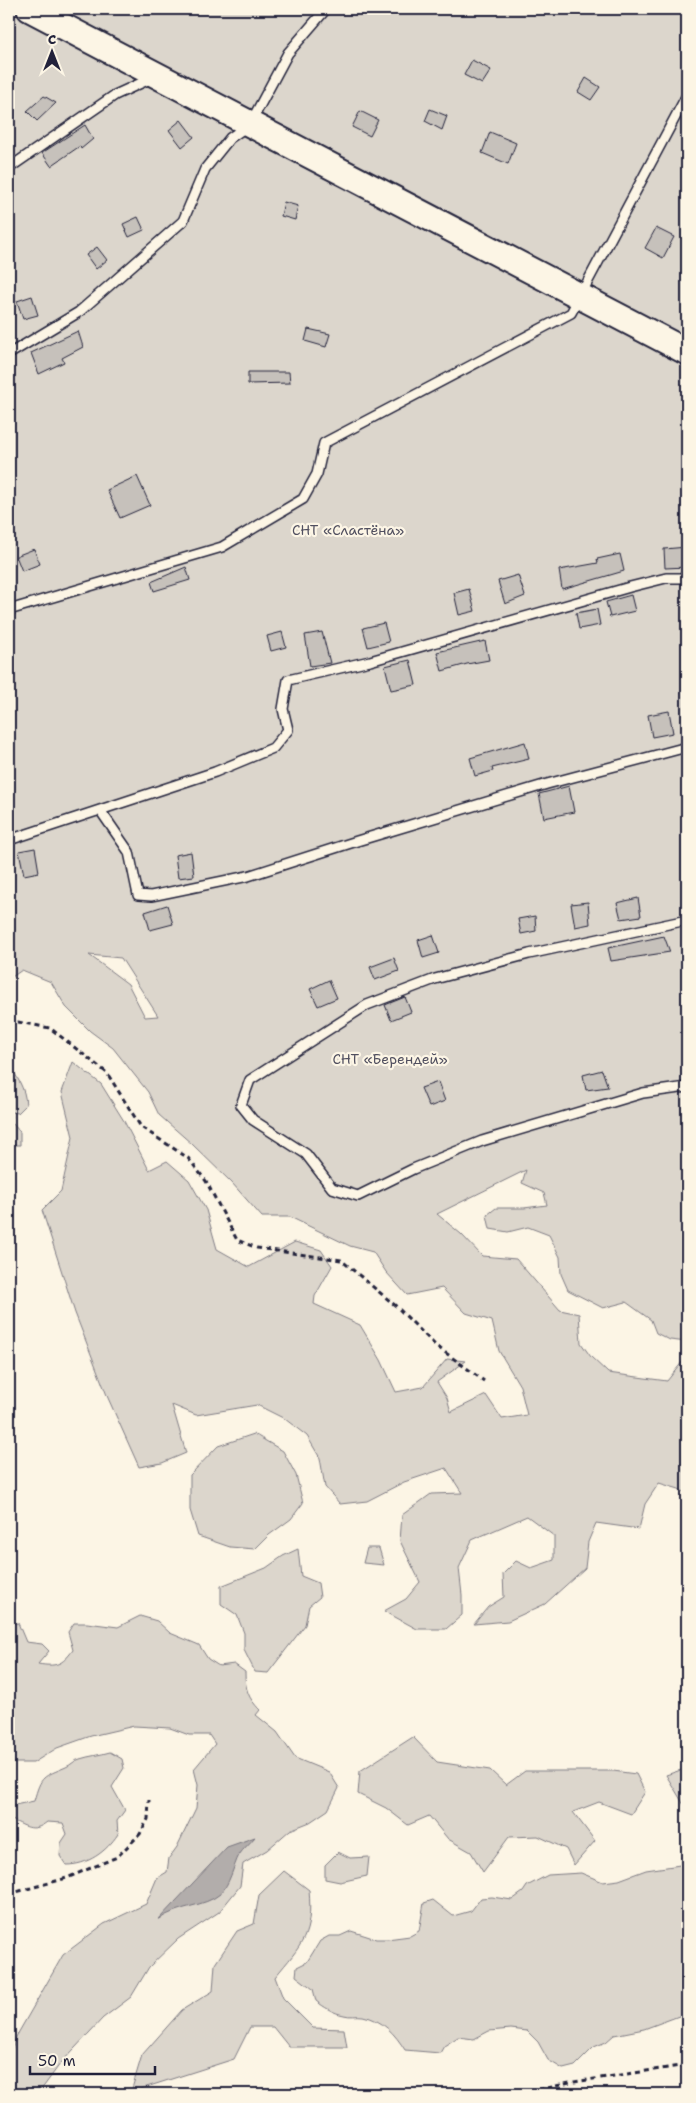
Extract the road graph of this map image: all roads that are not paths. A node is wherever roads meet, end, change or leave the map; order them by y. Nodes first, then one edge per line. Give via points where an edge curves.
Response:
1 (30, 9) edge
2 (326, 9) edge
3 (157, 75) junction
4 (687, 95) edge
5 (250, 124) junction
6 (9, 168) edge
7 (580, 296) junction
8 (687, 352) edge
9 (9, 354) edge
10 (687, 578) edge
11 (9, 610) edge
12 (687, 747) edge
13 (100, 810) junction
14 (9, 840) edge
15 (687, 920) edge
16 (687, 1087) edge

1 - 3 street
2 - 5 lane via 288,53
3 - 5 street
3 - 6 lane via 115,95
4 - 7 lane
5 - 7 street
5 - 9 lane via 230,138 205,169 183,221 79,312
7 - 8 street
7 - 11 lane via 571,313 324,442 317,474 304,499 222,547
10 - 13 lane via 666,578 630,587 288,680 282,709 288,730 272,748 215,772
12 - 13 lane via 537,787 248,876 150,896 138,895 129,852
13 - 14 lane
15 - 16 lane via 529,954 435,979 367,1005 250,1080 241,1105 253,1120 306,1154 332,1188 358,1196 482,1141 643,1093

